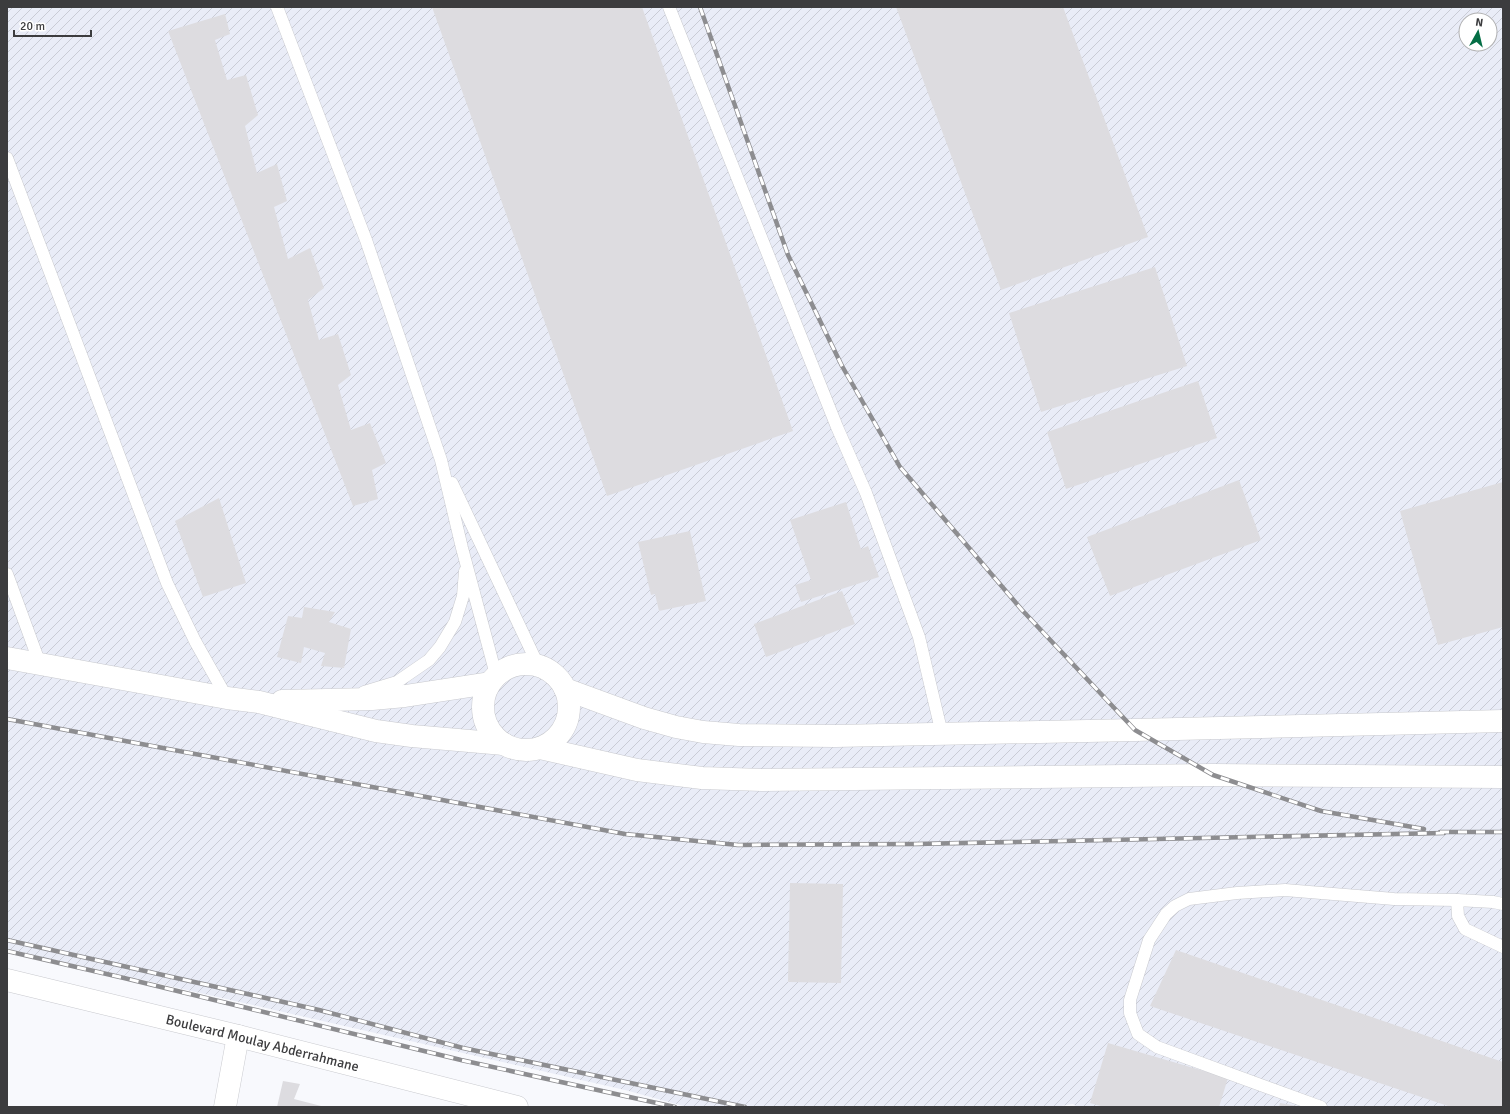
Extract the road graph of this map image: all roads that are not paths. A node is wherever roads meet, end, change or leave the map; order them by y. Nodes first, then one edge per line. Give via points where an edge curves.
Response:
1 (277, 7) edge
2 (669, 7) edge
3 (7, 158) edge
4 (441, 460) junction
5 (462, 548) junction
6 (7, 574) edge
7 (7, 658) edge
8 (40, 664) junction
9 (538, 665) junction
10 (493, 679) junction
11 (565, 689) junction
12 (227, 698) junction
13 (334, 699) junction
14 (259, 702) junction
15 (1503, 721) edge
16 (942, 734) junction
17 (504, 744) junction
18 (540, 748) junction
19 (1503, 777) edge
20 (1457, 900) junction
21 (1503, 904) edge
22 (1503, 947) edge
23 (7, 980) edge
24 (238, 1036) junction
25 (225, 1107) edge
26 (517, 1107) edge
27 (1321, 1107) edge

1 - 4 lane via 366,240
2 - 16 lane via 891,558 919,636
3 - 12 lane via 167,583 195,641
4 - 5 lane
4 - 9 lane
5 - 10 lane
5 - 13 lane via 465,574 463,596 455,622 429,660 398,682
6 - 8 lane
7 - 8 street
8 - 12 street
9 - 10 street via 514,665
9 - 11 street via 551,671
10 - 13 street via 405,696
10 - 17 street via 483,699 483,717 488,728
11 - 16 street via 644,718 703,732 835,736
11 - 18 street via 569,705 566,721 558,736
12 - 14 street
13 - 14 street
14 - 17 street via 376,731 433,739
15 - 16 street
17 - 18 street via 522,750
18 - 19 street via 637,770 702,778 762,780 1213,775
20 - 21 lane
20 - 22 lane via 1458,916 1465,929
20 - 27 lane via 1394,899 1285,890 1189,899 1166,914 1150,940 1130,1000 1130,1013 1138,1034 1157,1047
23 - 24 street, Boulevard Moulay Abderrahmane
24 - 25 street
24 - 26 street, Boulevard Moulay Abderrahmane

